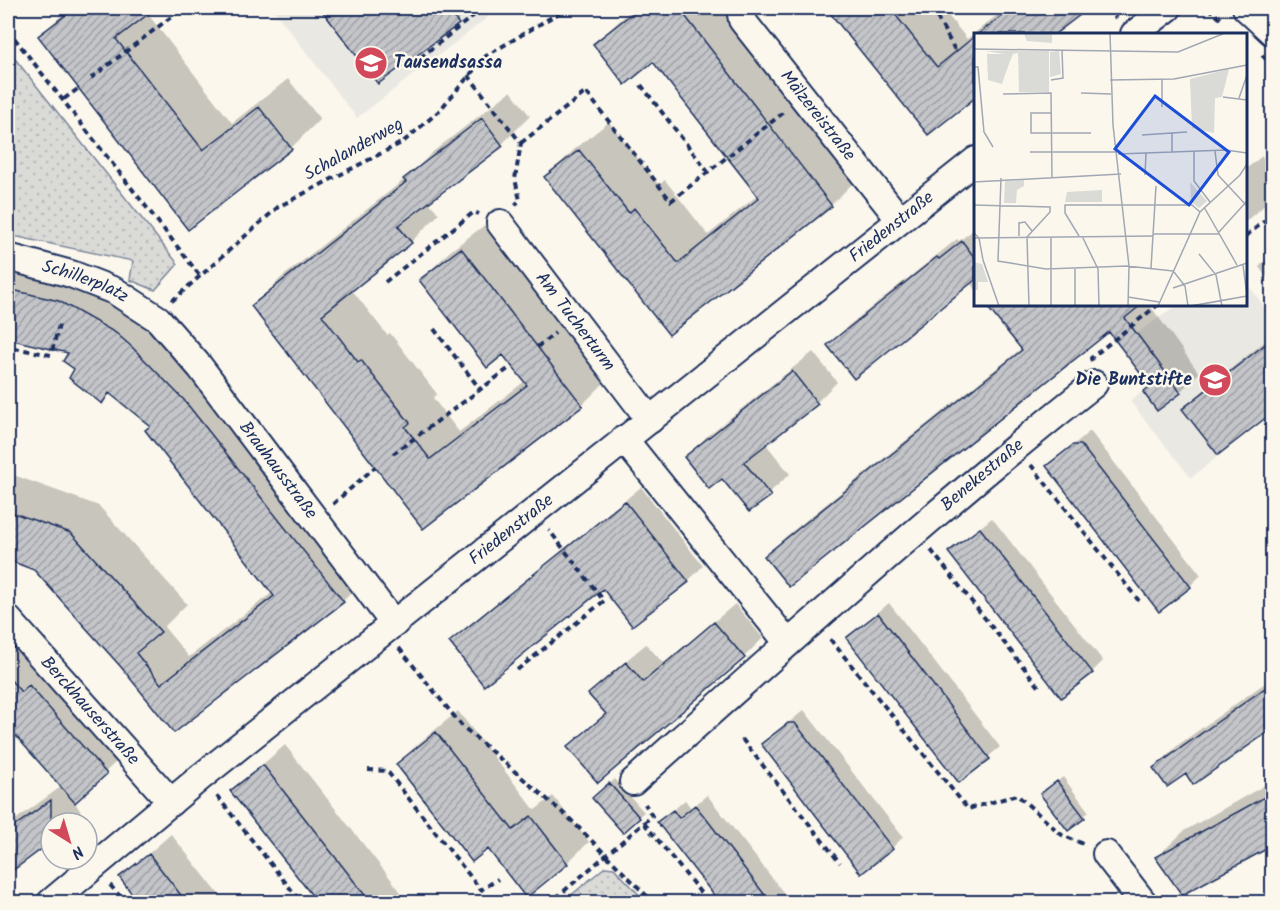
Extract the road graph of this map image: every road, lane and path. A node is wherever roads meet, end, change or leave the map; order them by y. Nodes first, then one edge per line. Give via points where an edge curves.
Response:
1 (183, 8) edge
2 (477, 8) edge
3 (567, 8) edge
4 (740, 8) edge
5 (932, 8) edge
6 (1168, 8) edge
7 (1246, 8) edge
8 (8, 30) edge
9 (1272, 32) edge
10 (1135, 33) edge
11 (956, 52) dead end
12 (412, 63) dead end
13 (468, 75) junction
14 (91, 78) dead end
15 (640, 85) dead end
16 (79, 88) dead end
17 (803, 98) junction
18 (64, 99) junction
19 (520, 143) junction
20 (974, 161) edge
21 (708, 172) junction
22 (1272, 215) edge
23 (900, 220) junction
24 (500, 224) junction
25 (1247, 234) edge
26 (8, 257) edge
27 (201, 277) junction
28 (385, 282) dead end
29 (1156, 306) edge
30 (158, 319) junction
31 (60, 321) dead end
32 (434, 329) dead end
33 (14, 348) dead end
34 (512, 366) dead end
35 (1094, 384) joint
36 (480, 389) junction
37 (650, 420) junction
38 (624, 439) junction
39 (1016, 445) junction
40 (393, 454) dead end
41 (375, 467) dead end
42 (534, 511) junction
43 (314, 520) junction
44 (917, 532) junction
45 (1139, 601) dead end
46 (8, 620) edge
47 (815, 620) junction
48 (390, 628) junction
49 (788, 643) junction
50 (517, 670) dead end
51 (1040, 688) dead end
52 (742, 739) dead end
53 (368, 770) dead end
54 (202, 777) junction
55 (633, 782) joint
56 (171, 802) junction
57 (644, 823) junction
58 (1106, 854) joint
59 (608, 855) junction
60 (840, 863) dead end
61 (498, 879) dead end
62 (557, 897) junction
63 (51, 903) edge
64 (301, 903) edge
65 (546, 903) edge
66 (561, 903) edge
67 (653, 903) edge
68 (708, 903) edge
69 (1143, 903) edge

1 - 14 path
2 - 12 path via 473,16
3 - 13 path, Schalanderweg via 486,56
4 - 17 street, Mälzereistraße via 742,20
5 - 11 path
6 - 10 street
7 - 9 street
8 - 18 path
13 - 19 path
13 - 27 path, Schalanderweg via 438,112 403,142 278,207
15 - 21 path
16 - 18 path
17 - 21 path
17 - 23 street, Mälzereistraße
18 - 27 path
19 - 21 path via 586,92 671,201
19 - 24 path via 515,179 520,200
20 - 23 street, Friedenstraße
22 - 25 path
23 - 37 street, Friedenstraße
24 - 28 path via 474,212
24 - 37 street, Am Tucherturm
26 - 30 street, Schillerplatz via 115,291
27 - 30 path, Schalanderweg via 172,300
29 - 35 path via 1091,358
30 - 43 street, Brauhausstraße via 200,367
31 - 33 path via 51,355
32 - 36 path
34 - 36 path
35 - 39 street, Benekestraße
36 - 40 path
37 - 38 street, Friedenstraße
38 - 42 street, Friedenstraße
38 - 49 street
39 - 44 street, Benekestraße
39 - 45 path
41 - 43 path
42 - 48 street, Friedenstraße
42 - 50 path via 604,601
43 - 48 street, Brauhausstraße
44 - 47 street, Benekestraße
44 - 51 path
46 - 56 street, Berckhauserstraße
47 - 49 street, Benekestraße
47 - 58 path via 968,809 1017,795 1062,835
48 - 54 street, Friedenstraße
48 - 59 path via 462,726
49 - 55 street, Benekestraße
52 - 60 path
53 - 61 path via 387,771 481,890
54 - 56 street, Friedenstraße
54 - 64 path
55 - 57 path via 652,816
56 - 63 street, Friedenstraße
57 - 59 path
57 - 68 path
58 - 69 street
59 - 62 path
59 - 67 path
62 - 65 path
62 - 66 path

